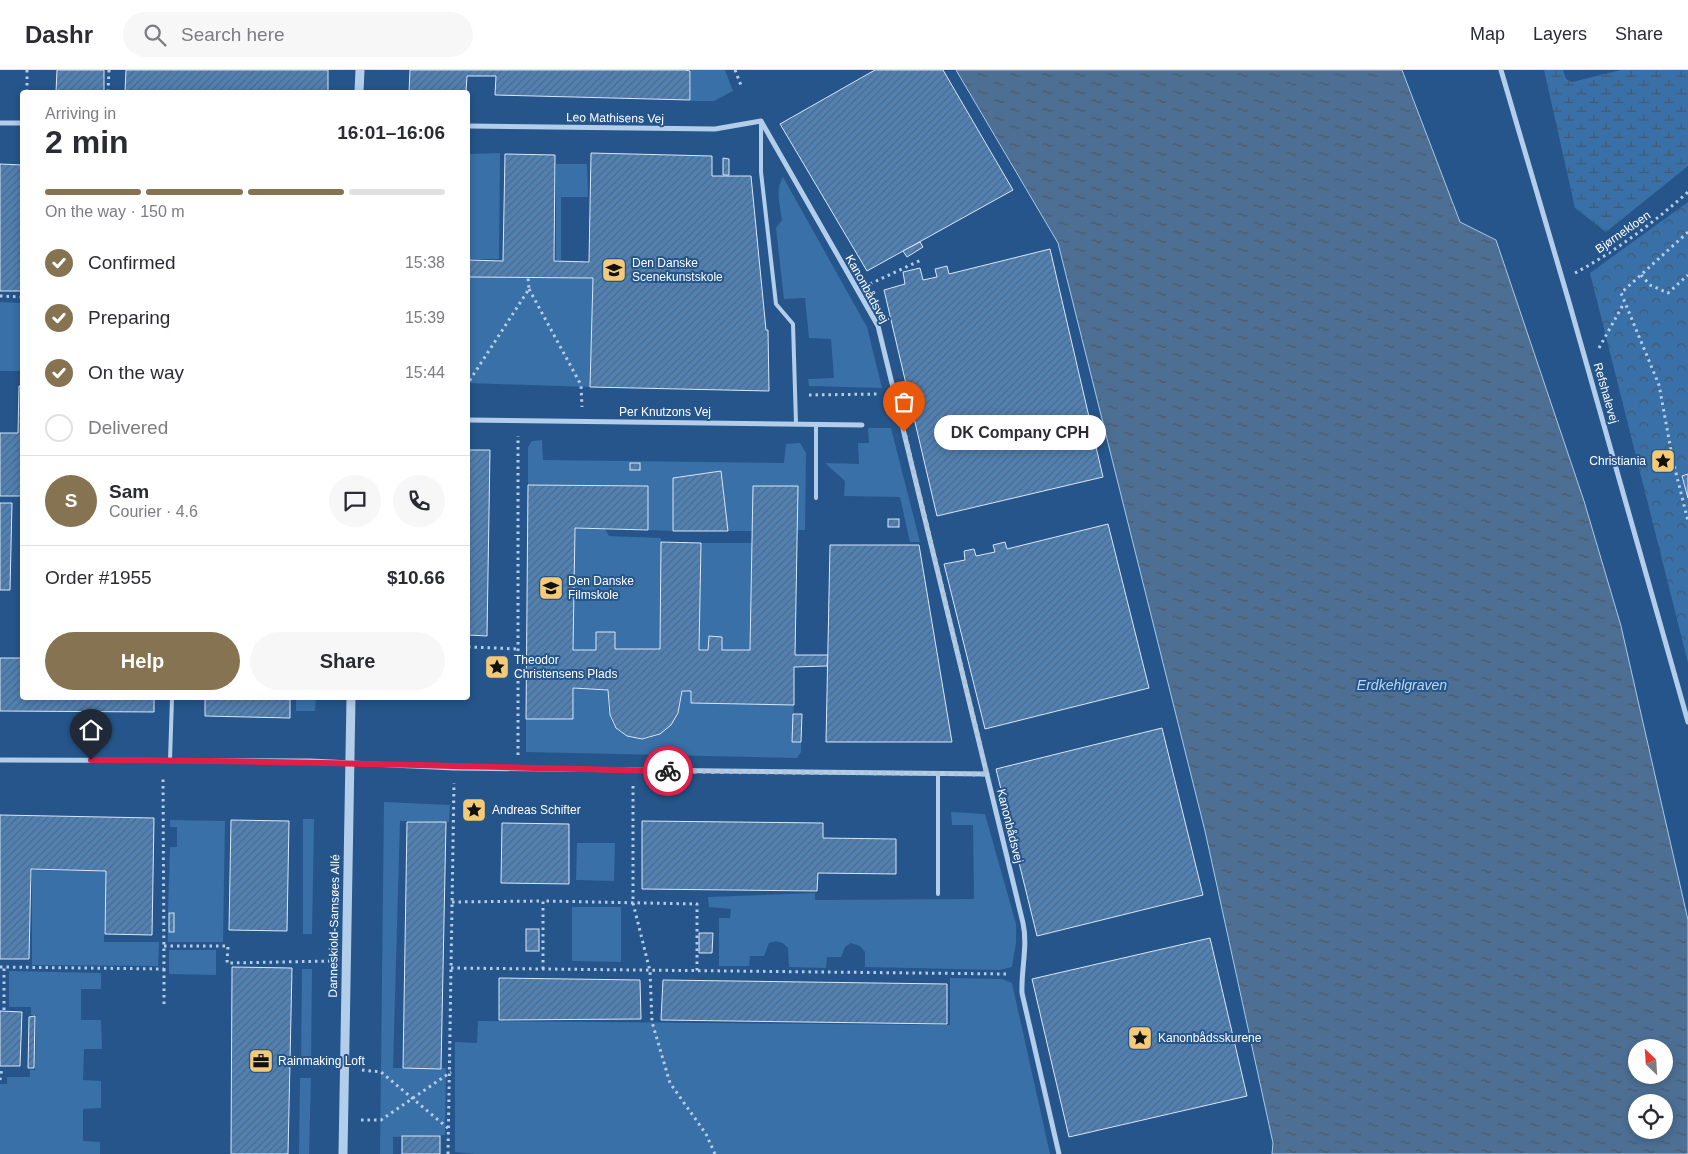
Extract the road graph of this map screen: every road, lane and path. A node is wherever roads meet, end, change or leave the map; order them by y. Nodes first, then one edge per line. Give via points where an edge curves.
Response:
1 (28, 70) edge
2 (109, 70) edge
3 (360, 70) edge
4 (735, 70) edge
5 (1501, 70) edge
6 (742, 88) dead end
7 (27, 90) edge
8 (108, 90) edge
9 (359, 90) edge
10 (761, 121) junction
11 (0, 123) edge
12 (20, 123) edge
13 (470, 126) edge
14 (1688, 192) edge
15 (1688, 232) edge
16 (921, 260) dead end
17 (1688, 274) edge
18 (1641, 275) junction
19 (528, 277) dead end
20 (1562, 280) junction
21 (528, 289) junction
22 (857, 290) junction
23 (0, 296) edge
24 (20, 297) edge
25 (1625, 303) junction
26 (1588, 367) junction
27 (470, 380) edge
28 (894, 394) junction
29 (796, 395) junction
30 (470, 420) edge
31 (518, 421) junction
32 (582, 422) junction
33 (796, 423) junction
34 (816, 425) junction
35 (862, 425) dead end
36 (816, 498) dead end
37 (1688, 521) edge
38 (470, 647) edge
39 (519, 648) junction
40 (172, 700) edge
41 (350, 700) edge
42 (1688, 722) edge
43 (0, 760) edge
44 (163, 760) junction
45 (170, 760) junction
46 (350, 763) junction
47 (454, 768) junction
48 (518, 768) junction
49 (633, 770) junction
50 (938, 774) junction
51 (987, 774) junction
52 (938, 894) dead end
53 (543, 901) junction
54 (452, 902) junction
55 (633, 903) junction
56 (164, 946) junction
57 (346, 961) junction
58 (2, 967) edge
59 (451, 968) junction
60 (164, 969) junction
61 (543, 970) junction
62 (650, 971) junction
63 (697, 972) junction
64 (1021, 974) junction
65 (2, 980) edge
66 (164, 1005) dead end
67 (4, 1010) dead end
68 (2, 1068) dead end
69 (344, 1069) junction
70 (451, 1072) junction
71 (0, 1080) edge
72 (413, 1098) junction
73 (343, 1120) junction
74 (449, 1129) junction
75 (342, 1154) edge
76 (448, 1154) edge
77 (715, 1154) edge
78 (1059, 1154) edge

1 - 7 path
2 - 8 path
3 - 9 street
4 - 6 path
5 - 20 street, Refshalevej
10 - 13 street, Leo Mathisens Vej via 714,129
10 - 22 street, Kanonbådsvej
10 - 29 lane via 761,172 776,304 793,324
11 - 12 street
14 - 20 path, Bjørnekloen via 1645,229
15 - 18 path
16 - 22 path
17 - 18 path via 1668,293 1650,285
18 - 25 path via 1621,293
19 - 21 path
20 - 26 street, Refshalevej
21 - 27 path
21 - 32 path via 582,385
22 - 28 street, Kanonbådsvej via 878,326
23 - 24 path
25 - 26 path
25 - 37 path via 1659,385
26 - 42 street, Refshalevej
28 - 29 path
28 - 51 street, Kanonbådsvej
29 - 33 lane
30 - 31 street, Per Knutzons Vej
31 - 32 street, Per Knutzons Vej
31 - 39 path
32 - 33 street, Per Knutzons Vej
33 - 34 street, Per Knutzons Vej
34 - 35 street, Per Knutzons Vej
34 - 36 lane
38 - 39 path
39 - 48 path
40 - 45 lane
41 - 46 street, Danneskiold-Samsøes Allé
43 - 44 street
44 - 45 street
44 - 56 path
45 - 46 street
46 - 47 street
46 - 57 street, Danneskiold-Samsøes Allé
47 - 48 street
47 - 54 path
48 - 49 street
49 - 50 street
49 - 55 path
50 - 51 street
50 - 52 lane
51 - 64 street, Kanonbådsvej via 1026,937
53 - 54 path
53 - 55 path
53 - 61 path
54 - 59 path
55 - 62 path
55 - 63 path via 697,904
56 - 57 path via 228,946 227,963
56 - 60 path
57 - 69 street, Danneskiold-Samsøes Allé
58 - 60 path
58 - 65 path
59 - 61 path
59 - 70 path
60 - 66 path
61 - 62 path
62 - 63 path
62 - 77 path via 652,1022 670,1083 706,1134
63 - 64 path
64 - 78 street, Kanonbådsvej via 1022,993
65 - 67 path
68 - 71 path
69 - 72 path via 381,1072
69 - 73 street, Danneskiold-Samsøes Allé
70 - 72 path
70 - 74 path
72 - 73 path via 381,1120
72 - 74 path
73 - 75 street, Danneskiold-Samsøes Allé
74 - 76 path

